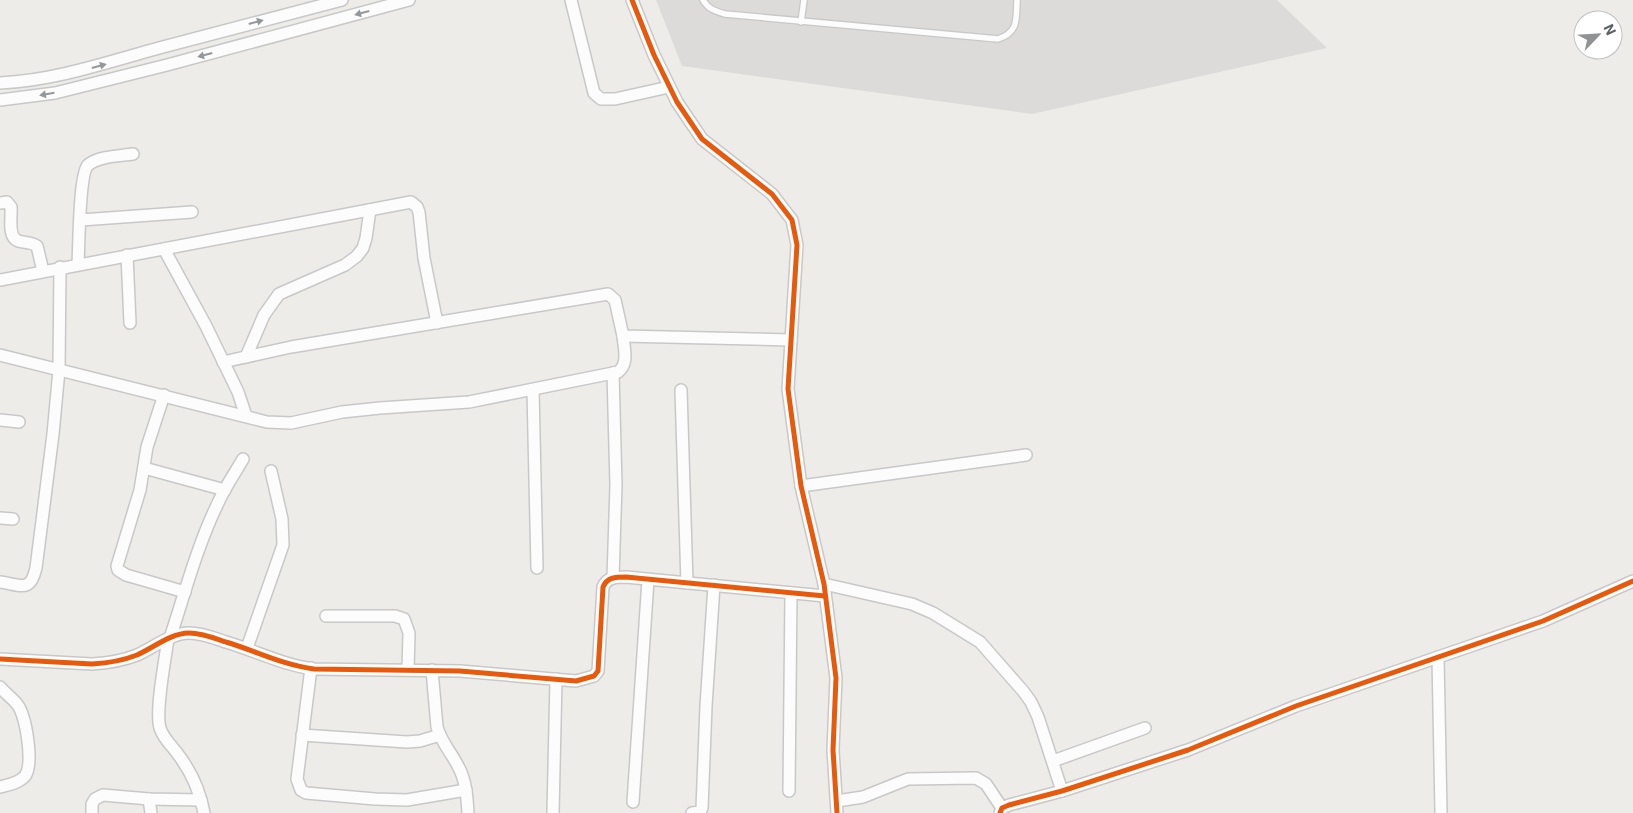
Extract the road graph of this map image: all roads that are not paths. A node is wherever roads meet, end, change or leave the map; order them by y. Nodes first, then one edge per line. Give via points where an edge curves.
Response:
1 (342, 0) edge
2 (409, 0) edge
3 (571, 0) edge
4 (632, 0) edge
5 (703, 0) edge
6 (804, 0) edge
7 (1018, 0) edge
8 (802, 22) junction
9 (0, 83) edge
10 (669, 87) junction
11 (0, 100) edge
12 (133, 154) dead end
13 (0, 203) edge
14 (370, 210) junction
15 (192, 212) dead end
16 (80, 220) junction
17 (164, 248) junction
18 (127, 256) junction
19 (78, 264) junction
20 (60, 268) junction
21 (43, 271) junction
22 (0, 280) edge
23 (130, 323) dead end
24 (437, 323) junction
25 (622, 336) junction
26 (791, 340) junction
27 (0, 355) edge
28 (246, 357) junction
29 (223, 362) junction
30 (59, 370) junction
31 (613, 373) junction
32 (533, 390) junction
33 (681, 390) dead end
34 (164, 395) junction
35 (246, 416) junction
36 (0, 420) edge
37 (19, 422) dead end
38 (1026, 455) dead end
39 (243, 459) dead end
40 (144, 468) junction
41 (271, 471) dead end
42 (801, 486) junction
43 (225, 490) junction
44 (0, 518) edge
45 (13, 519) dead end
46 (537, 568) dead end
47 (613, 578) junction
48 (648, 580) junction
49 (1633, 581) edge
50 (0, 582) edge
51 (688, 583) junction
52 (824, 584) junction
53 (714, 585) junction
54 (186, 592) junction
55 (791, 593) junction
56 (825, 596) junction
57 (326, 616) dead end
58 (169, 639) junction
59 (247, 648) junction
60 (1438, 656) junction
61 (0, 659) edge
62 (310, 668) junction
63 (408, 670) junction
64 (432, 670) junction
65 (556, 679) junction
66 (0, 687) edge
67 (1145, 728) dead end
68 (302, 735) junction
69 (440, 735) junction
70 (1053, 761) junction
71 (0, 787) edge
72 (466, 790) junction
73 (789, 791) dead end
74 (1062, 791) junction
75 (148, 799) junction
76 (201, 800) junction
77 (634, 802) dead end
78 (837, 807) edge
79 (1001, 811) edge
80 (92, 813) edge
81 (151, 813) edge
82 (204, 813) edge
83 (468, 813) edge
84 (553, 813) edge
85 (692, 813) edge
86 (1441, 813) edge

9 -> 1 street via 69,74
2 -> 11 street via 55,93
3 - 10 street via 594,92 601,98 615,99
4 - 10 street
5 - 8 lane via 713,11 724,14
6 - 8 lane
7 - 8 lane via 1016,24 1007,36 998,39
10 - 26 street via 702,140 772,194 792,220 797,245
12 - 16 street via 101,159 86,167
13 - 21 street via 7,202 11,207 13,238 37,246
14 - 17 street
14 - 24 street via 405,202 411,202 417,208
14 - 28 street via 366,238 357,256 345,265 279,294 264,315
15 - 16 street
16 - 19 street
17 - 18 street
17 - 29 street
18 - 19 street
18 - 23 street
19 - 20 street
20 - 21 street
20 - 30 street
21 - 22 street
24 - 25 street via 608,294 615,300
24 - 28 street
25 - 26 street
25 - 31 street via 624,366
26 - 42 street via 788,389
27 - 30 street
28 - 29 street
29 - 35 street
30 - 34 street
30 - 50 street via 34,580 24,586
31 - 32 street
31 - 47 street via 616,484
32 - 35 street via 469,402 351,411 291,423 267,422
32 - 46 street
33 - 51 street
34 - 35 street
34 - 40 street via 147,447
36 - 37 street
38 - 42 street
39 - 43 street
40 - 43 street
40 - 54 street via 118,570
41 - 59 street via 282,518 283,545
42 - 52 street
43 - 54 street via 203,540
44 - 45 street
47 - 48 street
47 - 65 street via 603,587 598,672 576,681
48 - 51 street
48 - 77 street
49 - 60 street via 1543,621
51 - 53 street
52 - 56 street
52 - 70 street via 912,604 980,642 1031,702
53 - 55 street
53 - 85 street via 702,808 700,812
54 - 58 street
55 - 56 street
55 - 73 street
56 - 78 street via 836,678 833,750
57 - 63 street via 395,616 404,619 409,632
58 - 59 street via 200,633
58 - 61 street via 123,660 106,663
58 - 76 street via 159,707 160,728 191,775
59 - 62 street
60 - 74 street via 1296,706 1188,750
60 - 86 street
62 - 63 street
62 - 68 street
63 - 64 street
64 - 65 street
64 - 69 street
65 - 84 street
66 - 71 street via 21,711 28,745 28,768 26,775
67 - 70 street
68 - 69 street via 407,742
68 - 72 street via 297,779 301,790 306,793 407,800
69 - 72 street via 459,767
70 - 74 street
72 - 83 street
74 - 79 street via 1009,805
75 - 76 street
75 - 80 street via 98,796 92,804
75 - 81 street
76 - 82 street
78 - 79 street via 915,777 976,778 986,784

